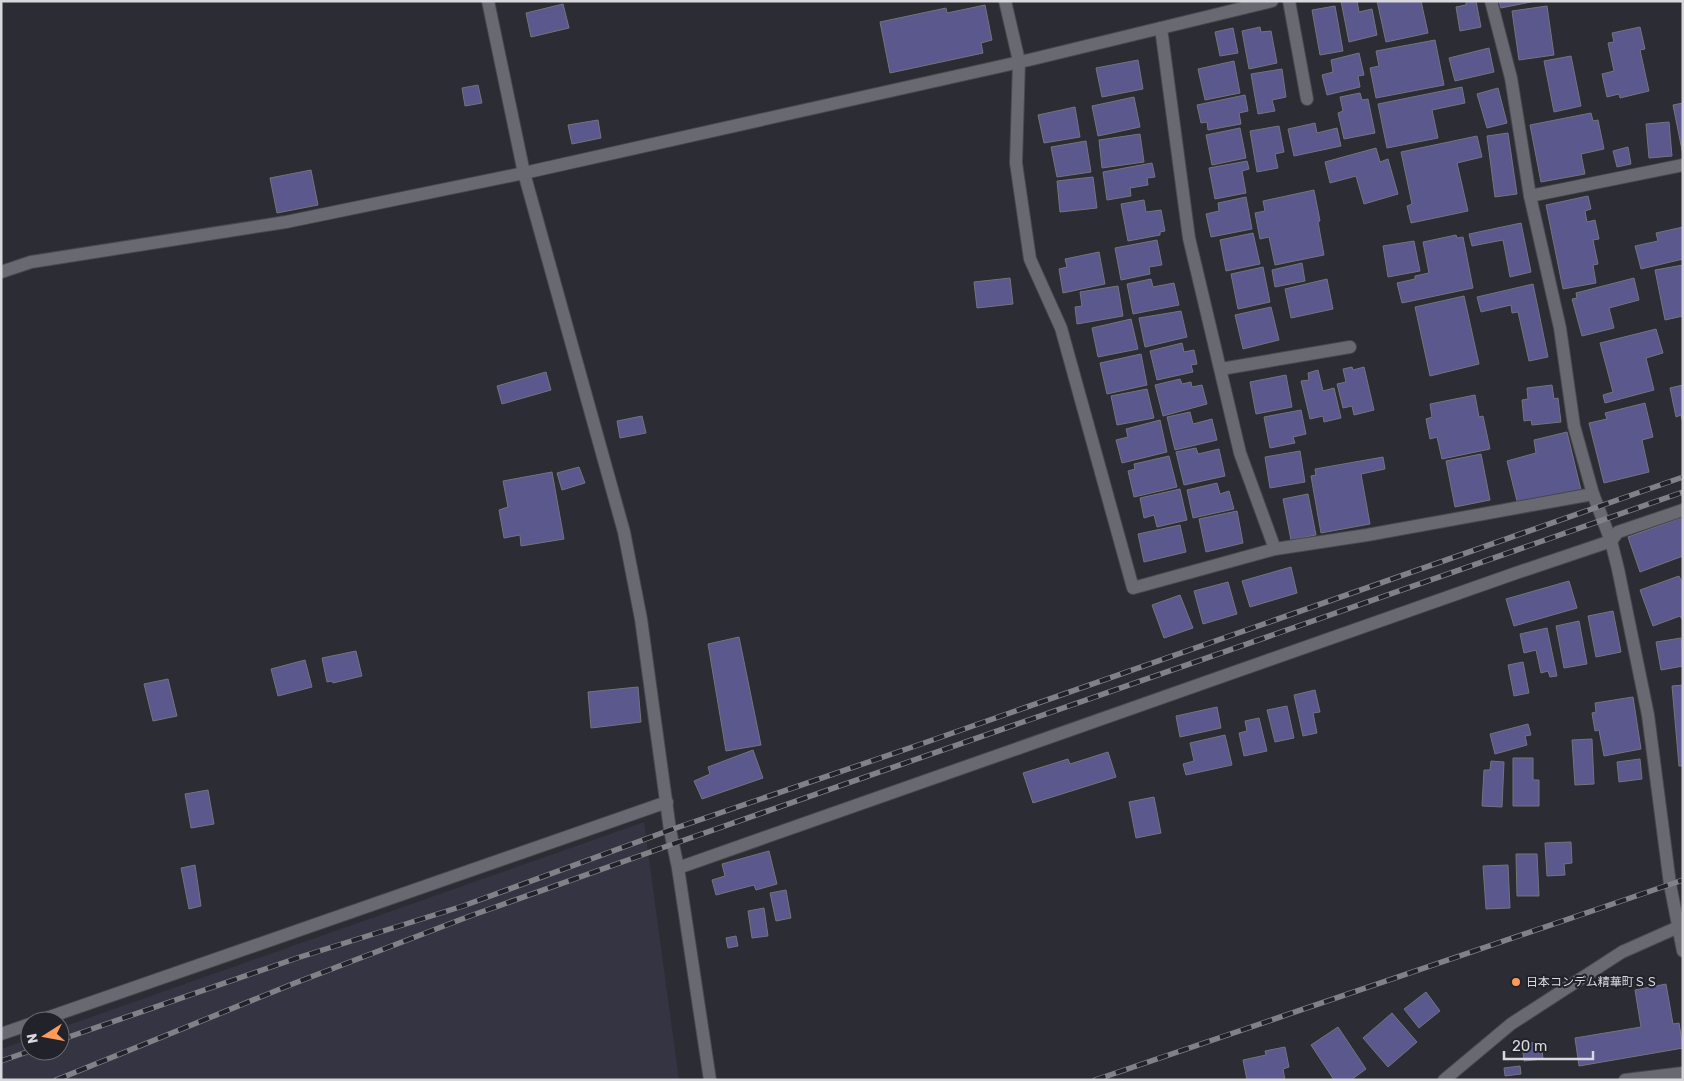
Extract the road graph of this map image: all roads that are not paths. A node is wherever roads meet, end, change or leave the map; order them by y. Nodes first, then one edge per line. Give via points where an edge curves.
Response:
1 (488, 1) edge
2 (1005, 1) edge
3 (1272, 1) edge
4 (1289, 1) edge
5 (1491, 1) edge
6 (1161, 28) junction
7 (1019, 61) junction
8 (1307, 99) dead end
9 (1683, 165) edge
10 (524, 173) junction
11 (1530, 196) junction
12 (1, 272) edge
13 (1350, 347) dead end
14 (1221, 369) junction
15 (1593, 494) junction
16 (1683, 510) edge
17 (1611, 541) junction
18 (1274, 549) junction
19 (667, 802) junction
20 (678, 868) junction
21 (1680, 926) edge
22 (1683, 951) edge
23 (67, 1011) edge
24 (20, 1027) edge
25 (1, 1034) edge
26 (1683, 1073) edge
27 (710, 1080) edge
28 (1444, 1080) edge
29 (1625, 1080) edge

1 - 10 street
2 - 7 street
3 - 6 street
4 - 8 street
5 - 11 street via 1511,78
6 - 7 street
6 - 14 street via 1189,238
7 - 10 street
7 - 18 street via 1016,162 1030,259 1061,328 1133,588
9 - 11 street
10 - 12 street via 286,222 31,262
10 - 19 street via 624,532 641,618
11 - 15 street via 1560,328 1574,426
13 - 14 street
14 - 18 street via 1240,453
15 - 17 street
15 - 18 street
16 - 17 street via 1618,532
17 - 20 street
17 - 21 street via 1648,715 1670,884
19 - 20 street
19 - 23 street
20 - 27 street
21 - 22 street
21 - 28 street via 1622,952 1511,1024
24 - 25 street
26 - 29 street

